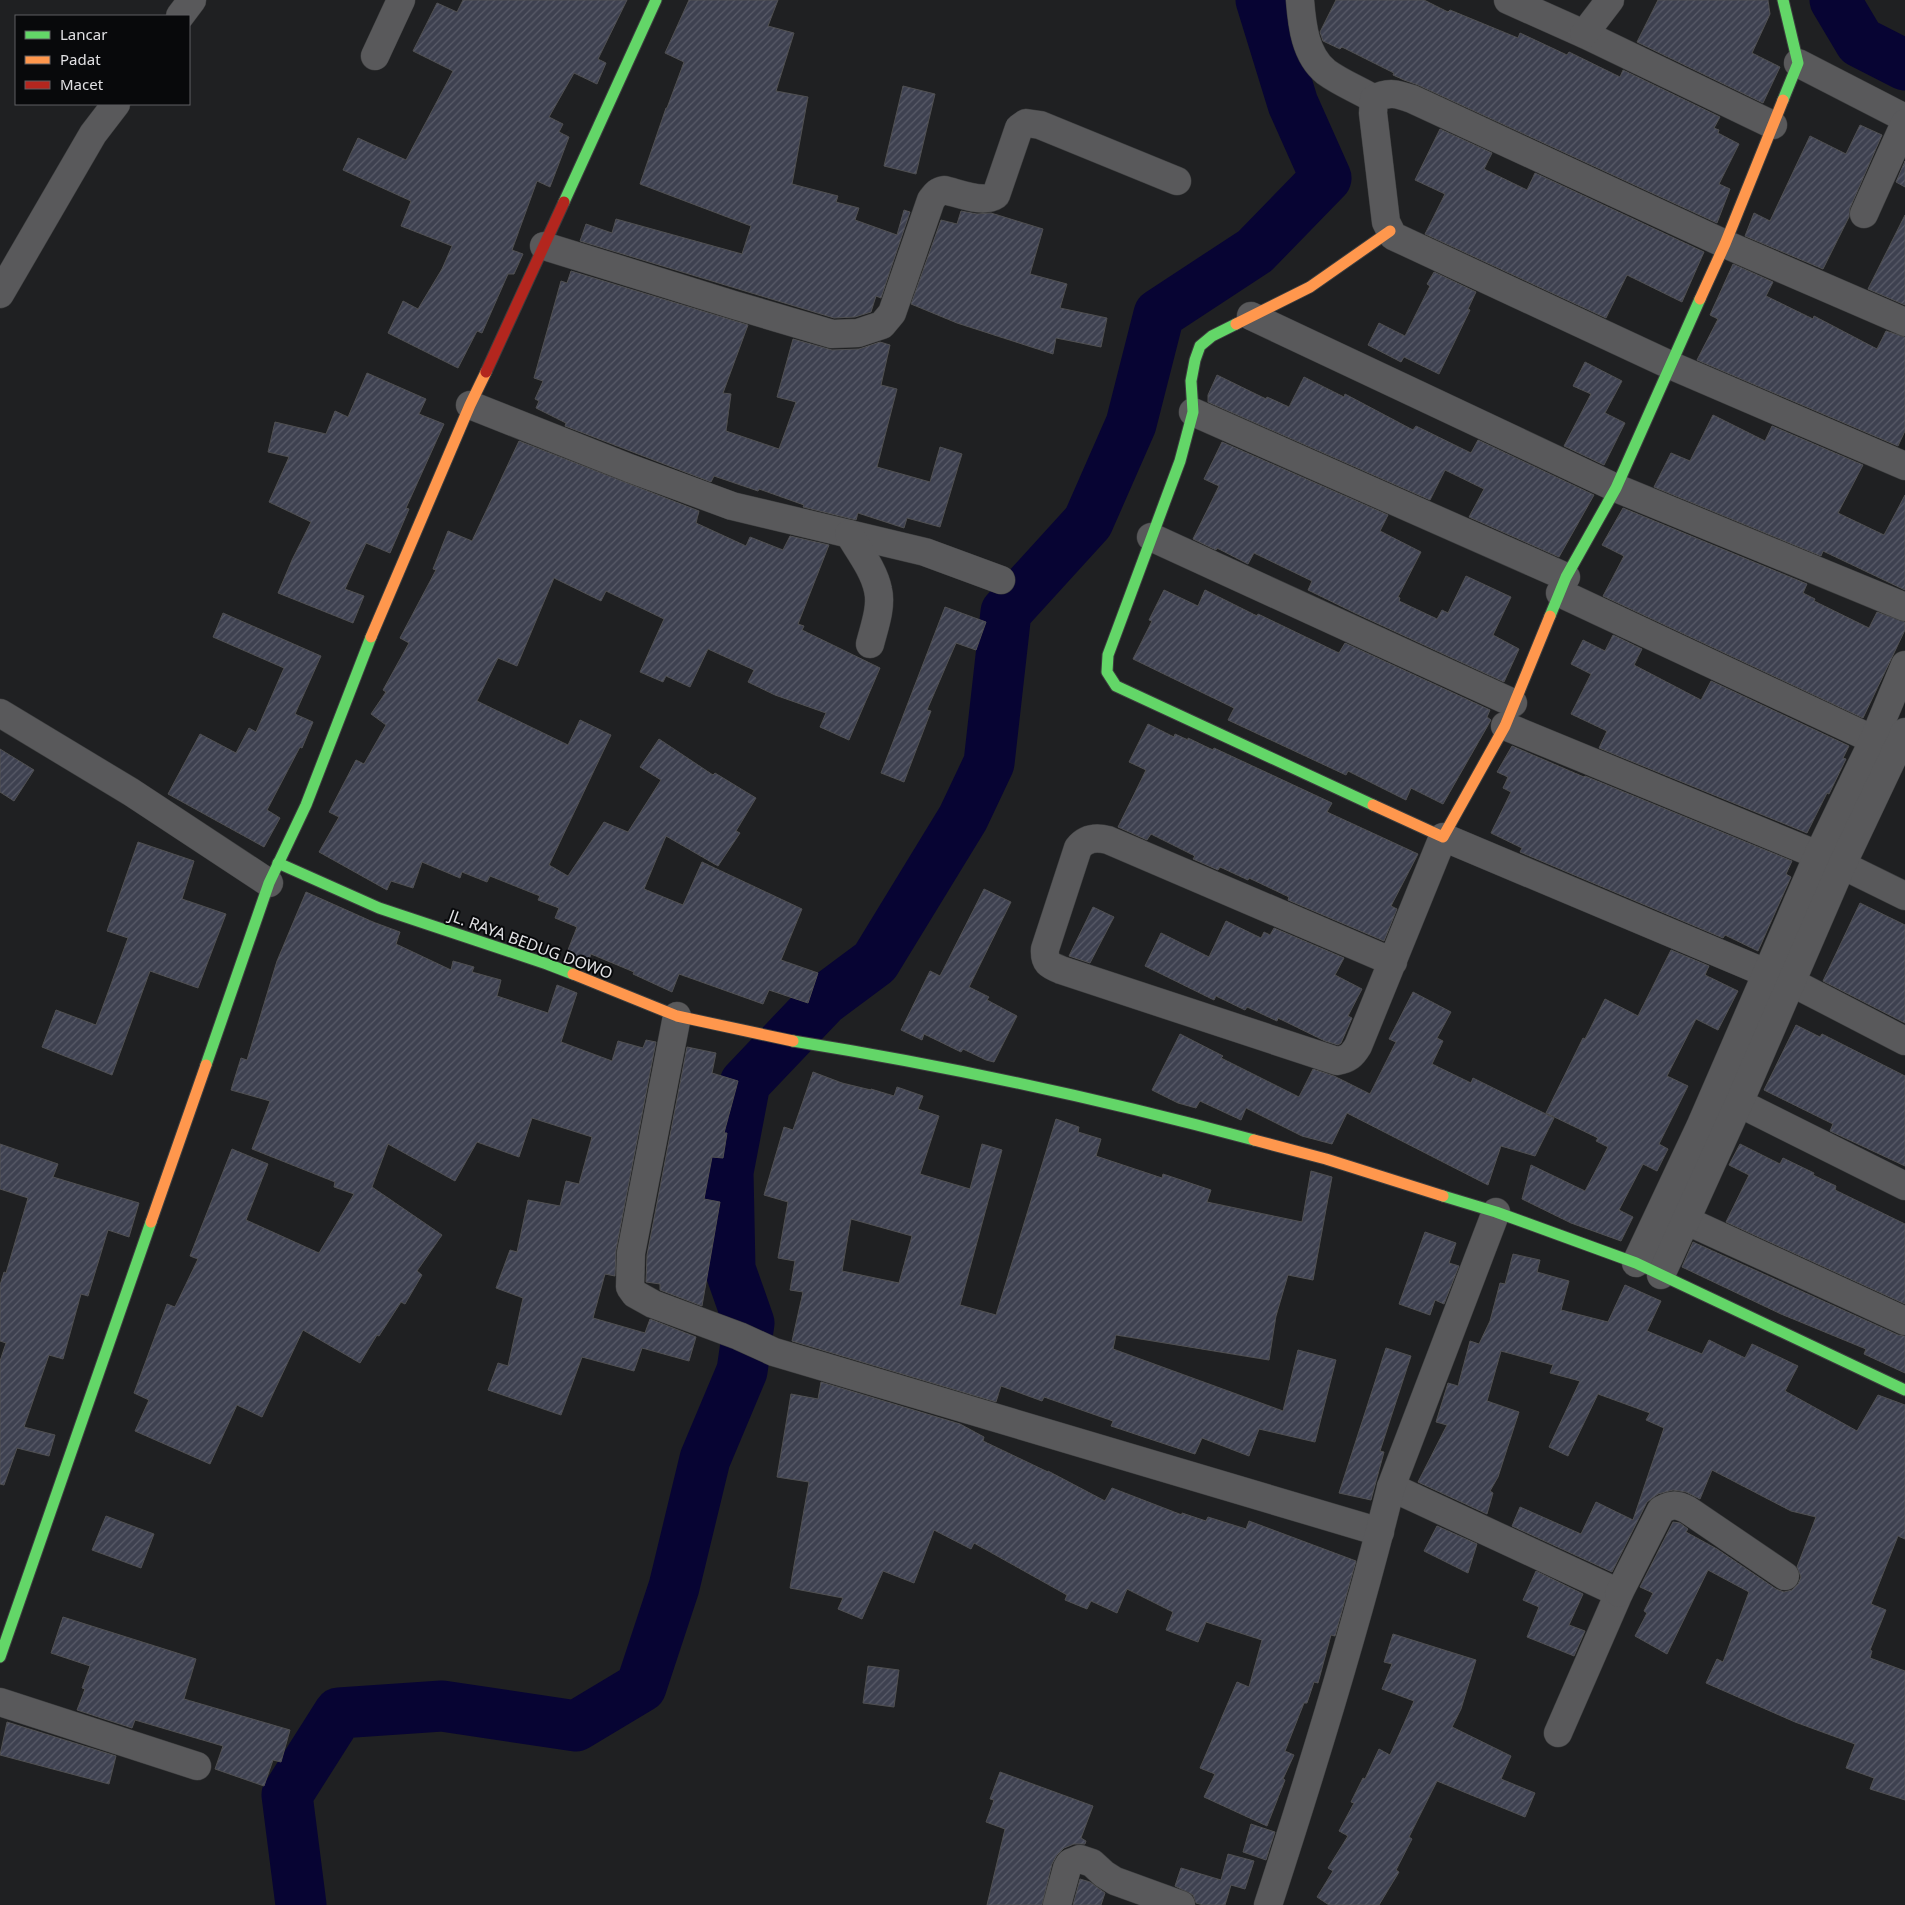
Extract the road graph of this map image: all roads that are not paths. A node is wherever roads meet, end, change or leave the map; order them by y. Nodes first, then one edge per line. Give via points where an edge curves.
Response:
1 (192, 0) edge
2 (400, 0) edge
3 (656, 0) edge
4 (1300, 0) edge
5 (1508, 0) edge
6 (1610, 0) edge
7 (1783, 0) edge
8 (181, 15) edge
9 (1584, 34) junction
10 (375, 56) dead end
11 (1798, 63) junction
12 (1374, 99) junction
13 (115, 105) edge
14 (1905, 118) edge
15 (1905, 124) edge
16 (1773, 125) junction
17 (1178, 181) dead end
18 (1864, 214) dead end
19 (1390, 231) junction
20 (1725, 244) junction
21 (544, 246) junction
22 (0, 294) edge
23 (1251, 316) junction
24 (1905, 322) edge
25 (1670, 365) junction
26 (470, 404) junction
27 (1193, 412) junction
28 (1905, 466) edge
29 (1616, 488) junction
30 (849, 534) junction
31 (1151, 538) junction
32 (1001, 580) dead end
33 (1563, 585) junction
34 (1905, 607) edge
35 (870, 644) dead end
36 (1905, 665) edge
37 (0, 713) edge
38 (1509, 714) junction
39 (1895, 744) edge
40 (1443, 837) junction
41 (1830, 860) junction
42 (274, 873) junction
43 (1905, 896) edge
44 (1393, 962) junction
45 (1766, 973) junction
46 (1791, 982) junction
47 (677, 1016) junction
48 (1905, 1041) edge
49 (1739, 1103) junction
50 (1905, 1186) edge
51 (1496, 1212) junction
52 (1685, 1220) junction
53 (1636, 1263) junction
54 (1661, 1275) junction
55 (1905, 1321) edge
56 (1905, 1390) edge
57 (1391, 1487) junction
58 (1380, 1532) junction
59 (1785, 1576) dead end
60 (1619, 1594) junction
61 (0, 1657) edge
62 (0, 1702) edge
63 (1558, 1733) dead end
64 (197, 1766) dead end
65 (1057, 1905) edge
66 (1181, 1905) edge
67 (1268, 1905) edge

1 - 8 street
2 - 10 street
3 - 21 street
4 - 12 street via 1302,29 1311,53 1325,71
5 - 9 street
6 - 9 street
7 - 11 street
9 - 16 street
11 - 14 street
11 - 16 street
12 - 19 street via 1386,222
12 - 20 street via 1397,94 1412,99
13 - 22 street via 94,134
15 - 18 street
16 - 20 street
17 - 21 street via 1040,125 1026,123 1019,128 996,195 983,199 944,190 934,195 892,314 882,325 858,333 832,334
19 - 23 street via 1310,287
19 - 25 street via 1394,236
20 - 24 street
20 - 25 street
21 - 26 street
23 - 27 street via 1212,336 1200,346 1191,382
23 - 29 street
25 - 28 street
25 - 29 street
26 - 30 street via 732,506
26 - 42 street via 364,654 306,805
27 - 31 street via 1180,461
27 - 33 street
29 - 33 street
29 - 34 street
30 - 32 street via 925,552
30 - 35 street via 878,590 878,612
31 - 38 street
31 - 40 street via 1108,655 1108,678 1116,686
33 - 38 street
33 - 39 street
36 - 39 street
37 - 42 street
38 - 40 street
38 - 41 street
39 - 41 street
40 - 44 street
40 - 45 street
41 - 43 street
41 - 45 street
41 - 46 street
42 - 47 street, JL. RAYA BEDUG DOWO via 548,964
42 - 61 street
44 - 44 street via 1098,837 1084,841 1078,848 1044,957 1048,963 1062,970 1337,1061 1352,1055
45 - 46 street
45 - 53 street via 1700,1127
46 - 48 street
46 - 49 street
47 - 51 street, JL. RAYA BEDUG DOWO via 779,1039 996,1078 1174,1118 1326,1159
47 - 58 street via 631,1253 630,1287 635,1294 774,1352
49 - 50 street
49 - 52 street
51 - 53 street, JL. RAYA BEDUG DOWO
51 - 57 street
52 - 54 street
52 - 55 street
53 - 54 street, JL. RAYA BEDUG DOWO
54 - 56 street, JL. RAYA BEDUG DOWO
57 - 58 street
57 - 60 street
58 - 67 street via 1324,1728
59 - 60 street via 1688,1510 1671,1504 1661,1510
60 - 63 street
62 - 64 street
65 - 66 street via 1067,1868 1080,1859 1092,1863 1116,1881

